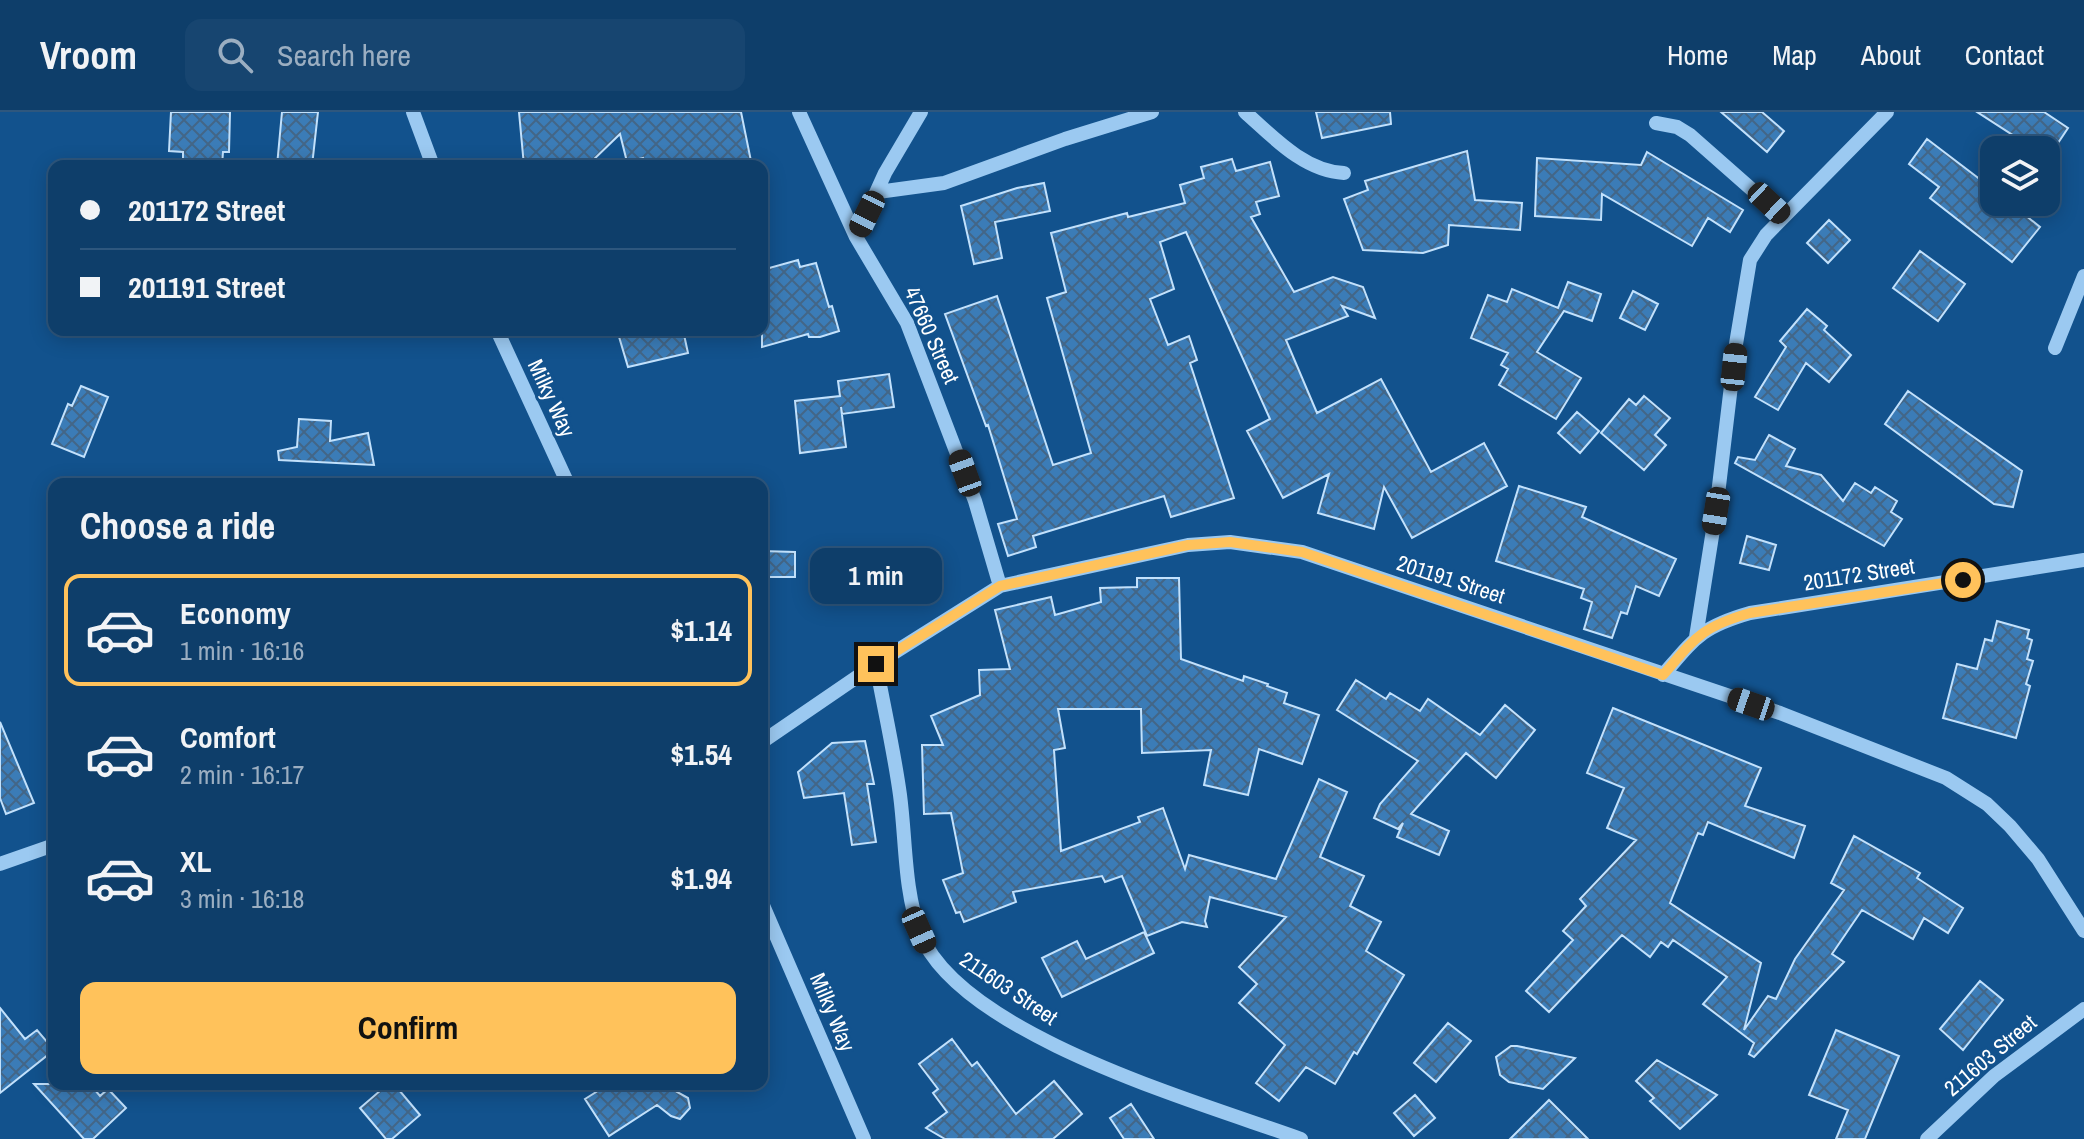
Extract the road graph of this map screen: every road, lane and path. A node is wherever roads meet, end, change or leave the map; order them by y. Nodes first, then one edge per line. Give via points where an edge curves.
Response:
1 (413, 112) edge
2 (799, 112) edge
3 (921, 112) edge
4 (1152, 112) edge
5 (1245, 112) edge
6 (1887, 112) edge
7 (1656, 123) dead end
8 (431, 160) edge
9 (1344, 173) dead end
10 (878, 192) junction
11 (1783, 217) junction
12 (856, 237) junction
13 (2084, 276) edge
14 (500, 336) edge
15 (2055, 348) dead end
16 (565, 478) edge
17 (2084, 560) edge
18 (1000, 586) junction
19 (1696, 637) junction
20 (876, 664) junction
21 (1663, 675) junction
22 (768, 738) edge
23 (48, 847) edge
24 (0, 864) edge
25 (768, 917) edge
26 (2084, 931) edge
27 (2084, 1009) edge
28 (864, 1139) edge
29 (1301, 1139) edge
30 (1927, 1139) edge

1 - 8 street
2 - 12 street, 47660 Street
3 - 10 street
4 - 10 street via 944,183
5 - 9 street via 1285,148 1326,171
6 - 11 street
7 - 11 street via 1690,135
10 - 12 street
11 - 19 street via 1755,250 1747,269
12 - 18 street, 47660 Street via 907,323 975,501
13 - 15 street
14 - 16 street, Milky Way
17 - 19 street, 201172 Street via 1750,613 1719,622
18 - 20 street, 201191 Street
18 - 21 street, 201191 Street via 1188,545 1264,545 1302,552
19 - 21 street, 201172 Street
20 - 22 street, 201191 Street
20 - 29 street, 211603 Street via 900,795 909,887 919,930 942,970 1024,1030 1093,1063
21 - 26 street, 201191 Street via 1780,713 1946,778 2010,826
23 - 24 street
25 - 28 street, Milky Way
27 - 30 street, 211603 Street via 1994,1076

